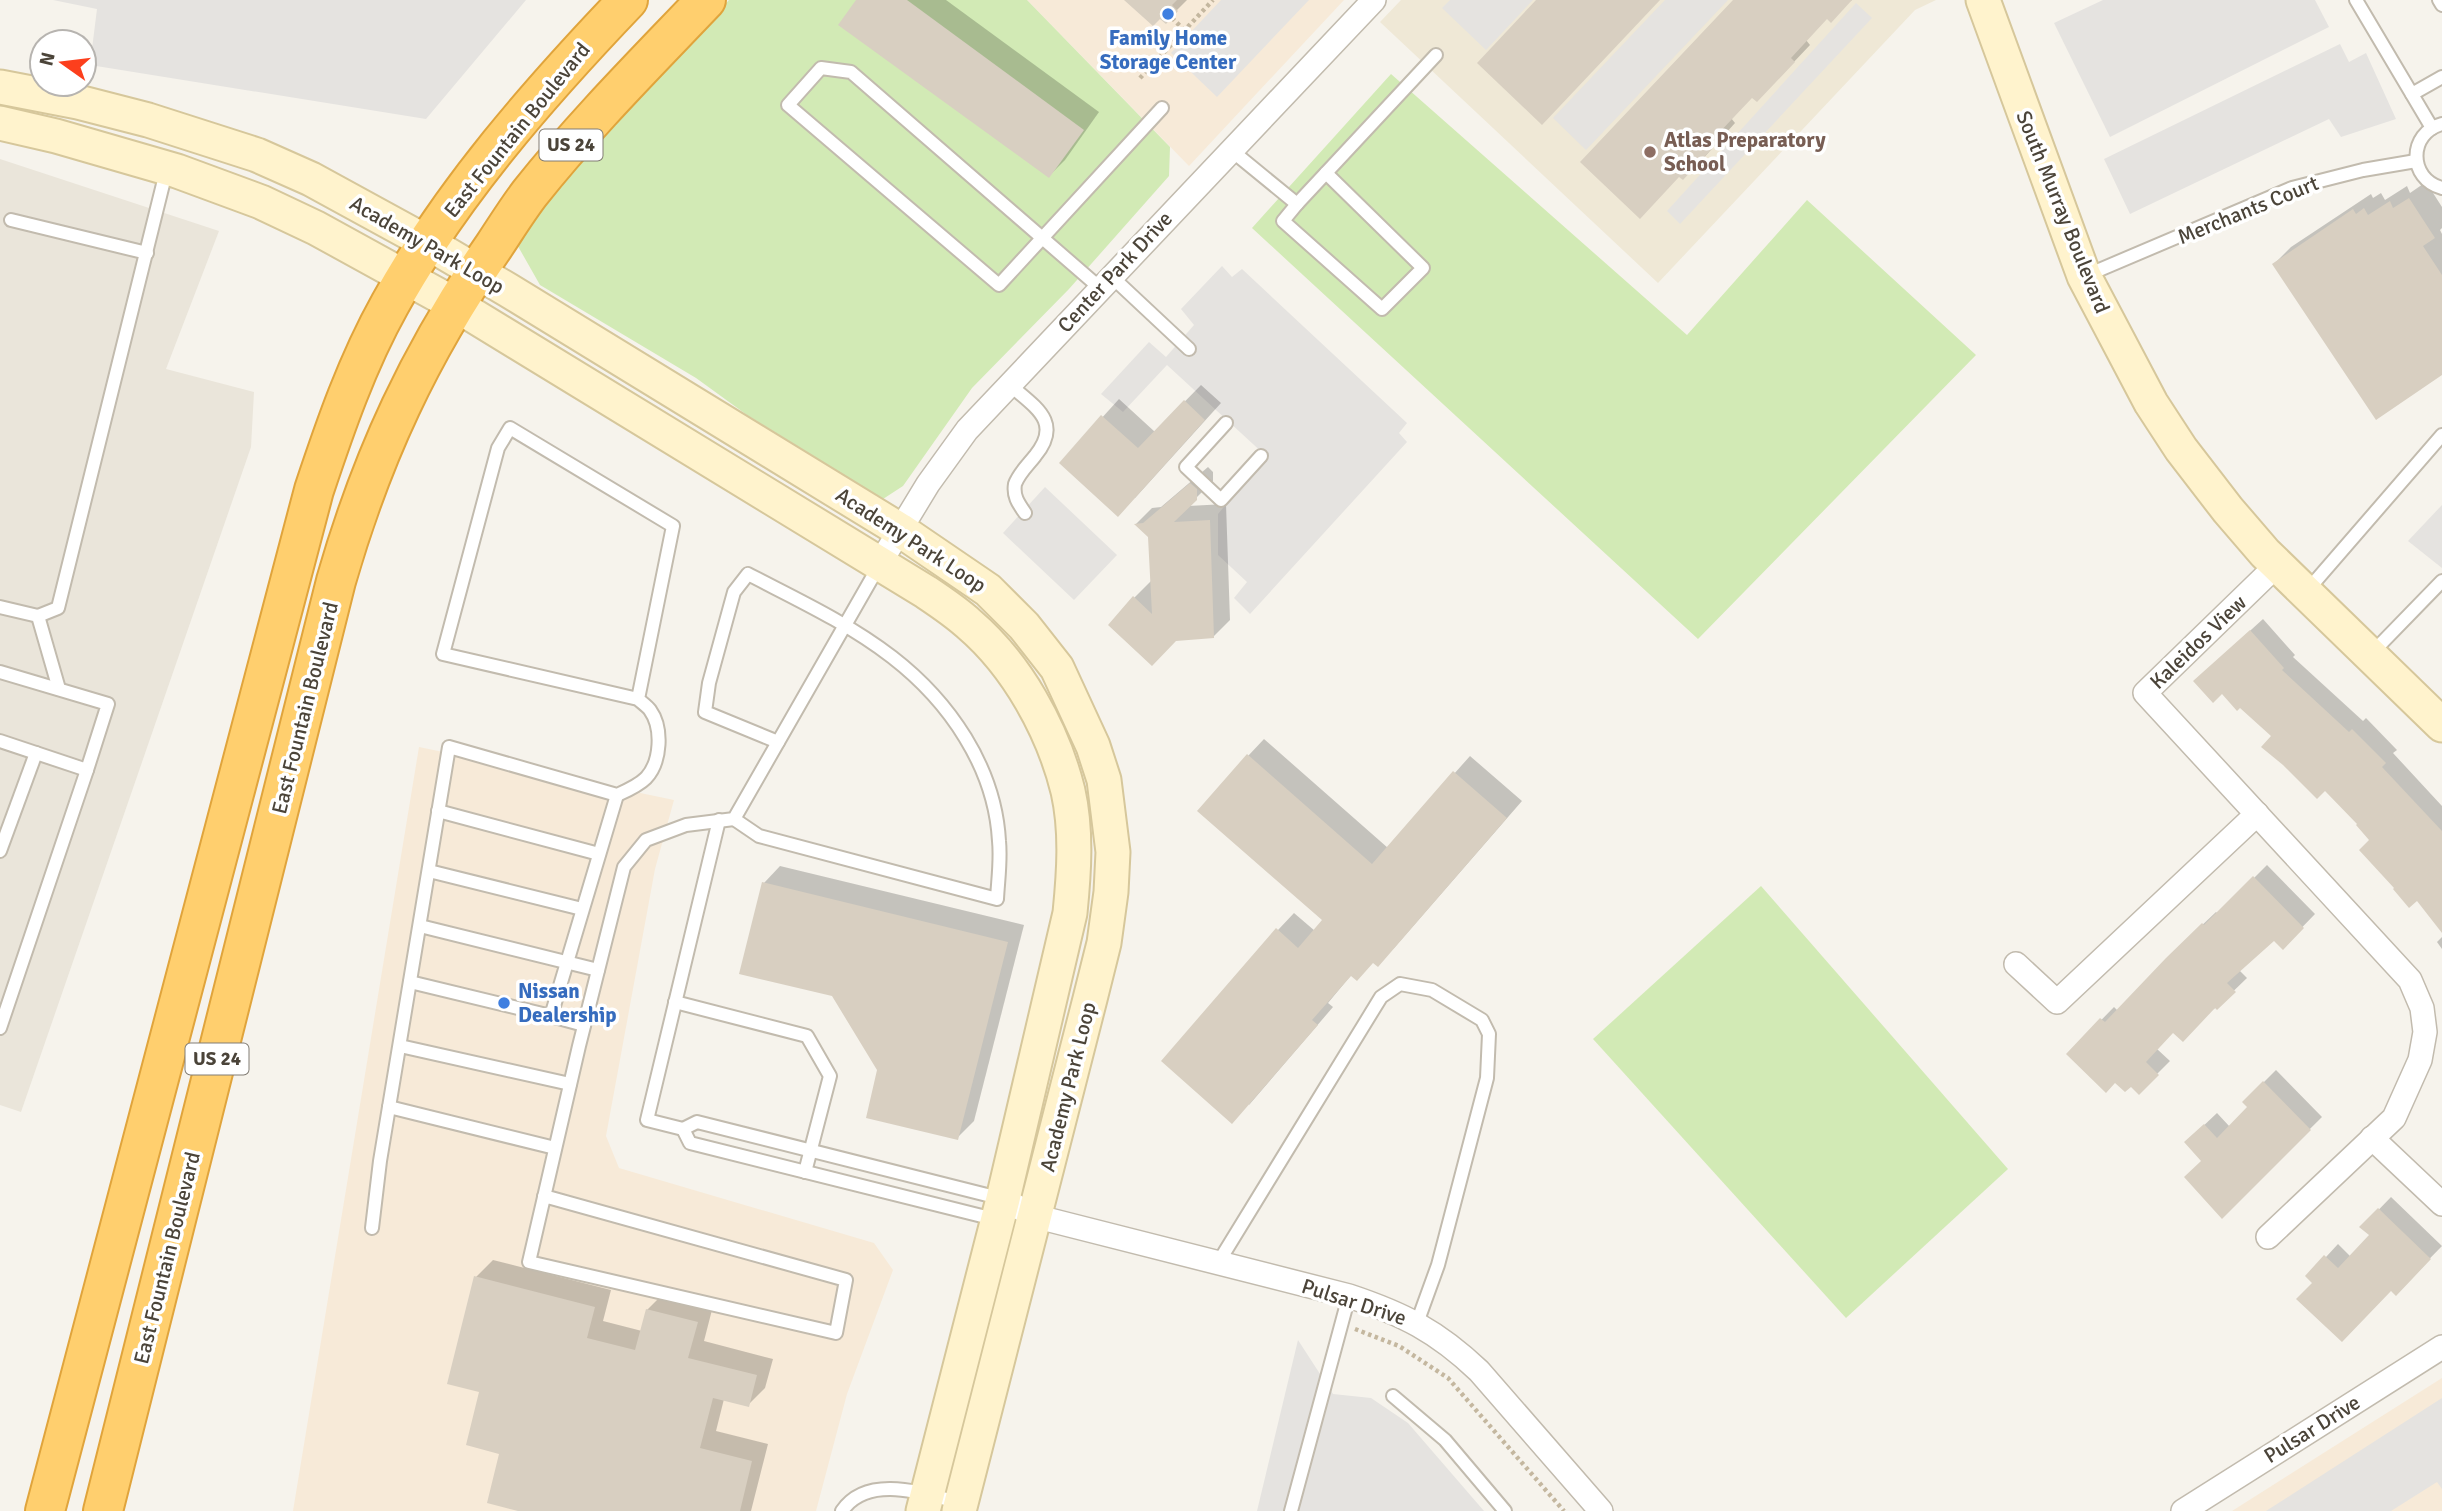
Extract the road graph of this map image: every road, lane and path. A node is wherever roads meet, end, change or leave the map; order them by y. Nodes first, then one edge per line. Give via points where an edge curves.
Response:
1 (628, 0) edge
2 (706, 0) edge
3 (1203, 0) edge
4 (1213, 0) edge
5 (1374, 0) edge
6 (1983, 0) edge
7 (2356, 0) edge
8 (2439, 0) edge
9 (2442, 5) edge
10 (1208, 6) junction
11 (1172, 18) dead end
12 (1185, 30) junction
13 (1436, 55) dead end
14 (2442, 76) edge
15 (1140, 78) dead end
16 (0, 87) edge
17 (2412, 94) junction
18 (1162, 108) dead end
19 (0, 123) edge
20 (2437, 126) edge
21 (1231, 150) junction
22 (2416, 161) junction
23 (167, 168) junction
24 (1326, 173) junction
25 (2440, 190) edge
26 (1297, 204) junction
27 (11, 220) dead end
28 (1043, 239) junction
29 (428, 243) junction
30 (146, 253) junction
31 (476, 272) junction
32 (2084, 276) junction
33 (406, 278) junction
34 (1105, 282) junction
35 (456, 305) junction
36 (1189, 349) dead end
37 (1010, 385) junction
38 (1226, 423) dead end
39 (2442, 435) edge
40 (1261, 456) dead end
41 (1025, 513) dead end
42 (900, 530) junction
43 (880, 563) junction
44 (2278, 564) junction
45 (2442, 581) edge
46 (2306, 592) junction
47 (0, 607) edge
48 (38, 617) junction
49 (844, 625) junction
50 (2370, 654) junction
51 (0, 672) edge
52 (59, 689) junction
53 (638, 699) junction
54 (2442, 725) edge
55 (0, 741) edge
56 (778, 742) junction
57 (36, 753) junction
58 (87, 770) junction
59 (617, 795) junction
60 (438, 811) junction
61 (2257, 814) junction
62 (734, 819) junction
63 (719, 820) junction
64 (0, 851) edge
65 (599, 853) junction
66 (429, 870) junction
67 (582, 909) junction
68 (420, 926) junction
69 (566, 961) junction
70 (2016, 964) dead end
71 (598, 970) junction
72 (410, 982) junction
73 (675, 1002) junction
74 (551, 1016) junction
75 (584, 1025) junction
76 (0, 1028) edge
77 (400, 1046) junction
78 (570, 1083) junction
79 (389, 1107) junction
80 (683, 1129) junction
81 (2372, 1138) junction
82 (555, 1148) junction
83 (811, 1150) junction
84 (806, 1172) junction
85 (544, 1196) junction
86 (2442, 1205) edge
87 (1001, 1209) junction
88 (1034, 1216) junction
89 (372, 1228) dead end
90 (2268, 1237) dead end
91 (1218, 1263) junction
92 (1349, 1296) junction
93 (1417, 1323) junction
94 (1342, 1324) junction
95 (2442, 1347) edge
96 (1393, 1396) dead end
97 (925, 1503) edge
98 (960, 1507) edge
99 (45, 1511) edge
100 (103, 1511) edge
101 (842, 1511) edge
102 (1291, 1511) edge
103 (1505, 1511) edge
104 (1564, 1511) edge
105 (1601, 1511) edge
106 (2183, 1511) edge

1 - 29 highway, East Fountain Boulevard / US 24 via 484,164
2 - 31 highway, East Fountain Boulevard / US 24 via 553,165
3 - 10 path
4 - 10 path
5 - 21 street, Center Park Drive
6 - 32 street, South Murray Boulevard
7 - 17 lane
8 - 9 lane
10 - 12 path
11 - 12 path
12 - 15 path
13 - 24 lane
14 - 17 lane
16 - 29 street, Academy Park Loop via 148,120 257,155
17 - 20 lane
18 - 28 lane
19 - 23 street, Academy Park Loop
20 - 22 lane via 2418,142
21 - 26 lane
21 - 34 street, Center Park Drive
22 - 25 lane via 2422,176
22 - 32 lane, Merchants Court via 2292,188
23 - 30 lane
23 - 33 street, Academy Park Loop via 261,202
24 - 26 lane
24 - 26 lane via 1423,268 1382,309 1283,221
27 - 30 lane
28 - 28 lane via 851,72 821,68 788,105 999,285
28 - 34 lane
29 - 31 street, Academy Park Loop
29 - 33 highway, East Fountain Boulevard / US 24
30 - 48 lane via 58,608
31 - 35 highway, East Fountain Boulevard / US 24
31 - 42 street, Academy Park Loop
32 - 44 street, South Murray Boulevard via 2151,403 2181,449
33 - 35 street, Academy Park Loop
33 - 99 highway, East Fountain Boulevard / US 24 via 351,386 314,490
34 - 36 lane
34 - 37 street, Center Park Drive
35 - 43 street, Academy Park Loop
35 - 100 highway, East Fountain Boulevard / US 24 via 405,396 350,533
37 - 41 lane via 1041,412 1047,428 1044,443 1015,484 1016,500
37 - 42 street, Center Park Drive via 948,453
38 - 40 lane via 1186,467 1220,500
39 - 46 lane
42 - 43 street, Center Park Drive
42 - 88 street, Academy Park Loop via 988,590 1024,626 1057,668 1104,780 1113,852 1104,943
43 - 49 lane
43 - 87 street, Academy Park Loop via 970,624 1003,658 1045,729 1068,792 1074,867 1070,914
44 - 46 street, South Murray Boulevard
44 - 61 street, Kaleidos View via 2145,693
45 - 50 lane
46 - 50 street, South Murray Boulevard
47 - 48 lane
48 - 52 lane
49 - 56 lane
49 - 56 lane via 748,574 734,592 705,712
49 - 62 lane via 922,684 959,727 984,769 999,841 997,899 759,836
50 - 54 street, South Murray Boulevard
51 - 52 lane
52 - 58 lane via 108,704
53 - 53 lane via 443,654 498,448 510,428 673,526
53 - 59 lane via 653,718 659,736 657,751 647,778
55 - 57 lane
56 - 62 lane
57 - 58 lane
57 - 64 lane
58 - 76 lane
59 - 60 lane via 449,747
59 - 65 lane
60 - 65 lane
60 - 66 lane
61 - 70 street via 2057,1002
61 - 81 street via 2410,980 2422,1008 2425,1031 2420,1060 2395,1118
62 - 63 lane
63 - 71 lane via 687,825 646,840 638,849 624,867
63 - 73 lane
65 - 67 lane
66 - 67 lane
66 - 68 lane
67 - 69 lane
68 - 69 lane
68 - 72 lane
69 - 71 lane
69 - 74 lane
71 - 75 lane
72 - 74 lane
72 - 77 lane
73 - 80 lane via 647,1121
73 - 83 lane via 807,1036 830,1076
74 - 75 lane
75 - 78 lane
77 - 78 lane
77 - 79 lane
78 - 82 lane
79 - 82 lane
79 - 89 lane
80 - 83 lane via 697,1122
80 - 84 lane via 690,1143
81 - 86 street
81 - 90 street
82 - 85 lane
83 - 84 lane
83 - 87 lane
84 - 87 lane
85 - 85 lane via 529,1262 836,1334 846,1280
87 - 88 street, Pulsar Drive
87 - 97 street, Academy Park Loop
88 - 91 street, Pulsar Drive
88 - 98 street, Academy Park Loop
91 - 92 street, Pulsar Drive
91 - 93 lane via 1381,997 1400,984 1432,990 1482,1020 1489,1034 1487,1078 1438,1265
92 - 93 street, Pulsar Drive
92 - 94 lane
93 - 105 street, Pulsar Drive via 1458,1350 1479,1371
94 - 102 lane
94 - 104 path via 1399,1346 1448,1378
95 - 106 street, Pulsar Drive
96 - 103 lane via 1445,1440
97 - 98 lane
97 - 101 lane via 896,1488 870,1492 848,1502

